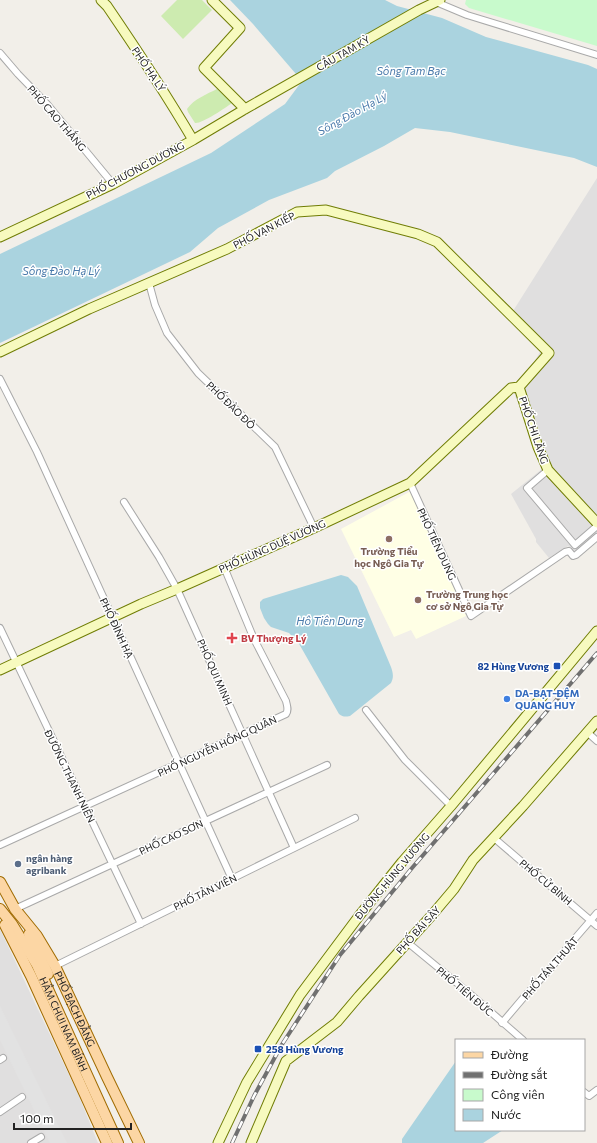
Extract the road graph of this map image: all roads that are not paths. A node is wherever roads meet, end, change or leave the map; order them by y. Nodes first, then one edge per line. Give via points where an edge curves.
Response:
1 (101, 0) edge
2 (212, 0) edge
3 (436, 1) edge
4 (0, 53) edge
5 (597, 55) edge
6 (268, 97) joint
7 (245, 109) junction
8 (193, 140) junction
9 (112, 184) junction
10 (0, 237) edge
11 (149, 283) junction
12 (0, 352) edge
13 (549, 353) joint
14 (0, 379) edge
15 (519, 387) junction
16 (548, 470) junction
17 (410, 483) junction
18 (124, 502) dead end
19 (597, 525) edge
20 (314, 528) junction
21 (597, 537) edge
22 (224, 568) junction
23 (177, 589) junction
24 (112, 617) junction
25 (0, 628) edge
26 (597, 631) edge
27 (16, 663) junction
28 (0, 670) edge
29 (366, 710) dead end
30 (597, 721) edge
31 (587, 732) junction
32 (243, 734) junction
33 (597, 741) edge
34 (179, 763) junction
35 (327, 765) dead end
36 (269, 792) junction
37 (451, 806) junction
38 (85, 807) junction
39 (355, 818) dead end
40 (206, 821) junction
41 (494, 838) junction
42 (0, 845) edge
43 (294, 848) junction
44 (113, 864) junction
45 (232, 879) junction
46 (0, 882) edge
47 (0, 909) edge
48 (15, 909) junction
49 (597, 913) edge
50 (0, 914) edge
51 (591, 921) junction
52 (141, 924) junction
53 (597, 926) edge
54 (407, 942) junction
55 (55, 966) junction
56 (502, 1023) junction
57 (522, 1039) edge
58 (597, 1090) edge
59 (586, 1094) edge
60 (22, 1097) dead end
61 (0, 1112) edge
62 (41, 1136) dead end
63 (31, 1143) edge
64 (107, 1143) edge
65 (118, 1143) edge
66 (125, 1143) edge
67 (139, 1143) edge
68 (218, 1143) edge
69 (251, 1143) edge

1 - 8 street, PHỐ HẠ LÝ via 148,66
2 - 7 street via 240,28 204,68
3 - 5 street via 467,15
3 - 6 street, CẦU TAM KỲ
4 - 9 street, PHỐ CAO THẮNG via 47,104
6 - 7 street, PHỐ CHƯƠNG DƯƠNG
7 - 8 street, PHỐ CHƯƠNG DƯƠNG
8 - 9 street, PHỐ CHƯƠNG DƯƠNG
9 - 10 street, PHỐ CHƯƠNG DƯƠNG
11 - 12 street, PHỐ VẠN KIẾP
11 - 13 street, PHỐ VẠN KIẾP via 227,249 297,212 326,210 418,234 437,242
11 - 20 street, PHỐ ĐÀO ĐÔ via 167,333 198,374 275,447
13 - 15 street, PHỐ CHI LĂNG
14 - 24 street, PHỐ ĐÌNH HẠ via 37,452
15 - 16 street, PHỐ CHI LĂNG
15 - 17 street, PHỐ HÙNG DUỆ VƯƠNG via 511,388
16 - 19 street, PHỐ CHI LĂNG
16 - 19 street via 527,488 575,545
17 - 20 street, PHỐ HÙNG DUỆ VƯƠNG
17 - 21 street, PHỐ TIÊN DUNG via 471,616 565,552 569,551 573,556 576,555
18 - 23 street, PHỐ QUI MINH
20 - 22 street, PHỐ HÙNG DUỆ VƯƠNG
22 - 23 street, PHỐ HÙNG DUỆ VƯƠNG
22 - 32 street, PHỐ NGUYỄN HỒNG QUÂN via 254,639 288,707 286,714
23 - 24 street, PHỐ HÙNG DUỆ VƯƠNG
23 - 32 street, PHỐ QUI MINH
24 - 27 street, PHỐ HÙNG DUỆ VƯƠNG
24 - 34 street, PHỐ ĐÌNH HẠ
25 - 27 street, ĐƯỜNG THANH NIÊN
26 - 37 street, ĐƯỜNG HÙNG VƯƠNG
27 - 28 street, PHỐ HÙNG DUỆ VƯƠNG
27 - 38 street, ĐƯỜNG THANH NIÊN
29 - 37 street via 405,760
30 - 31 street, PHỐ BÃI SẬY
31 - 33 street
31 - 41 street, PHỐ BÃI SẬY
32 - 34 street, PHỐ NGUYỄN HỒNG QUÂN
32 - 36 street, PHỐ QUI MINH
34 - 38 street, PHỐ NGUYỄN HỒNG QUÂN
34 - 40 street, PHỐ ĐÌNH HẠ
35 - 36 street, PHỐ CAO SƠN
36 - 40 street, PHỐ CAO SƠN
36 - 43 street, PHỐ QUI MINH
37 - 68 street, ĐƯỜNG HÙNG VƯƠNG via 402,862 300,995 247,1082
38 - 42 street, PHỐ NGUYỄN HỒNG QUÂN
38 - 44 street, ĐƯỜNG THANH NIÊN
39 - 43 street, PHỐ TẢN VIÊN
40 - 44 street, PHỐ CAO SƠN
40 - 45 street, PHỐ ĐÌNH HẠ
41 - 51 street, PHỐ CỬ BÌNH
41 - 54 street, PHỐ BÃI SẬY via 473,860 454,889
43 - 45 street, PHỐ TẢN VIÊN
44 - 48 street, PHỐ CAO SƠN
44 - 52 street, ĐƯỜNG THANH NIÊN
45 - 52 street, PHỐ TẢN VIÊN
46 - 48 main road, PHỐ BẠCH ĐẰNG
47 - 65 main road, HẦM CHUI NAM BÍNH via 12,924 36,966
48 - 55 main road, PHỐ BẠCH ĐẰNG via 37,936
48 - 66 main road, HẦM CHUI NAM BÍNH via 32,939
49 - 51 street, PHỐ TÁN THUẬT
50 - 64 main road
51 - 53 street, PHỐ CỬ BÌNH
51 - 56 street, PHỐ TÁN THUẬT
52 - 55 street, PHỐ TẢN VIÊN
54 - 56 street, PHỐ TIÊN ĐỨC
54 - 69 street, PHỐ BÃI SẬY via 337,1022 286,1061
55 - 67 main road, PHỐ BẠCH ĐẰNG
56 - 57 street, PHỐ TIÊN ĐỨC
58 - 59 street
60 - 61 street
62 - 63 street

